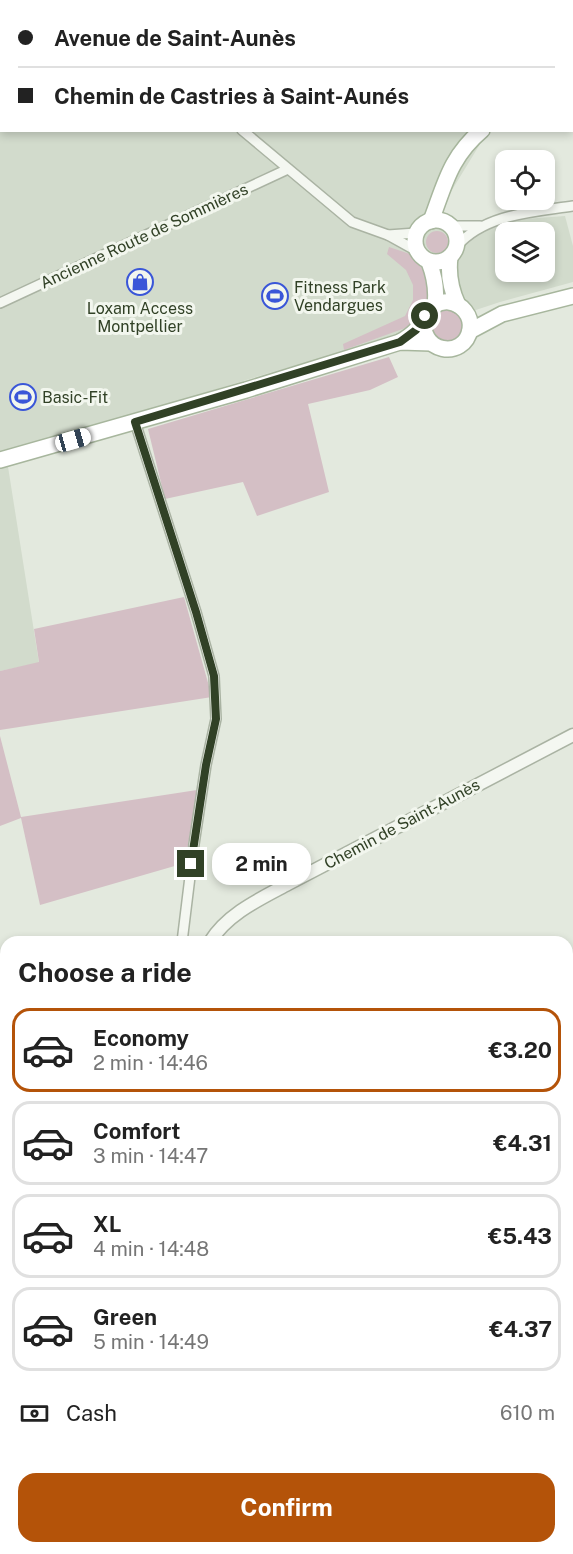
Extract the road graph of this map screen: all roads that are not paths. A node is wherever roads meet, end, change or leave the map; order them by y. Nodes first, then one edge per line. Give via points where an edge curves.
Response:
1 (244, 132) edge
2 (480, 132) edge
3 (288, 169) junction
4 (573, 206) edge
5 (443, 223) junction
6 (483, 226) junction
7 (416, 233) junction
8 (388, 235) junction
9 (417, 251) junction
10 (453, 251) junction
11 (429, 262) junction
12 (573, 296) edge
13 (0, 303) edge
14 (461, 307) junction
15 (430, 310) junction
16 (502, 314) junction
17 (470, 331) junction
18 (400, 342) junction
19 (431, 343) junction
20 (135, 422) junction
21 (0, 460) edge
22 (573, 735) edge
23 (183, 936) edge
24 (213, 936) edge

1 - 3 street
2 - 5 main road via 453,162 440,198
3 - 8 street via 352,222
3 - 13 street, Ancienne Route de Sommières
4 - 6 street via 514,215
5 - 6 street
5 - 7 main road via 420,227
5 - 10 main road via 455,232
6 - 10 street via 464,237
7 - 8 street
7 - 9 main road
8 - 9 street
9 - 11 main road
10 - 11 main road via 440,262
10 - 14 main road via 449,266 453,294
11 - 15 main road via 436,295
12 - 16 main road
14 - 15 main road via 443,302
14 - 16 main road via 476,313
14 - 17 main road via 471,323
15 - 18 main road via 416,330
15 - 19 main road via 423,324
16 - 17 main road
17 - 19 main road via 455,348 440,348
18 - 19 main road
18 - 20 main road
20 - 21 main road
20 - 23 street via 214,676 216,719
22 - 24 street, Chemin de Saint-Aunès via 243,909

